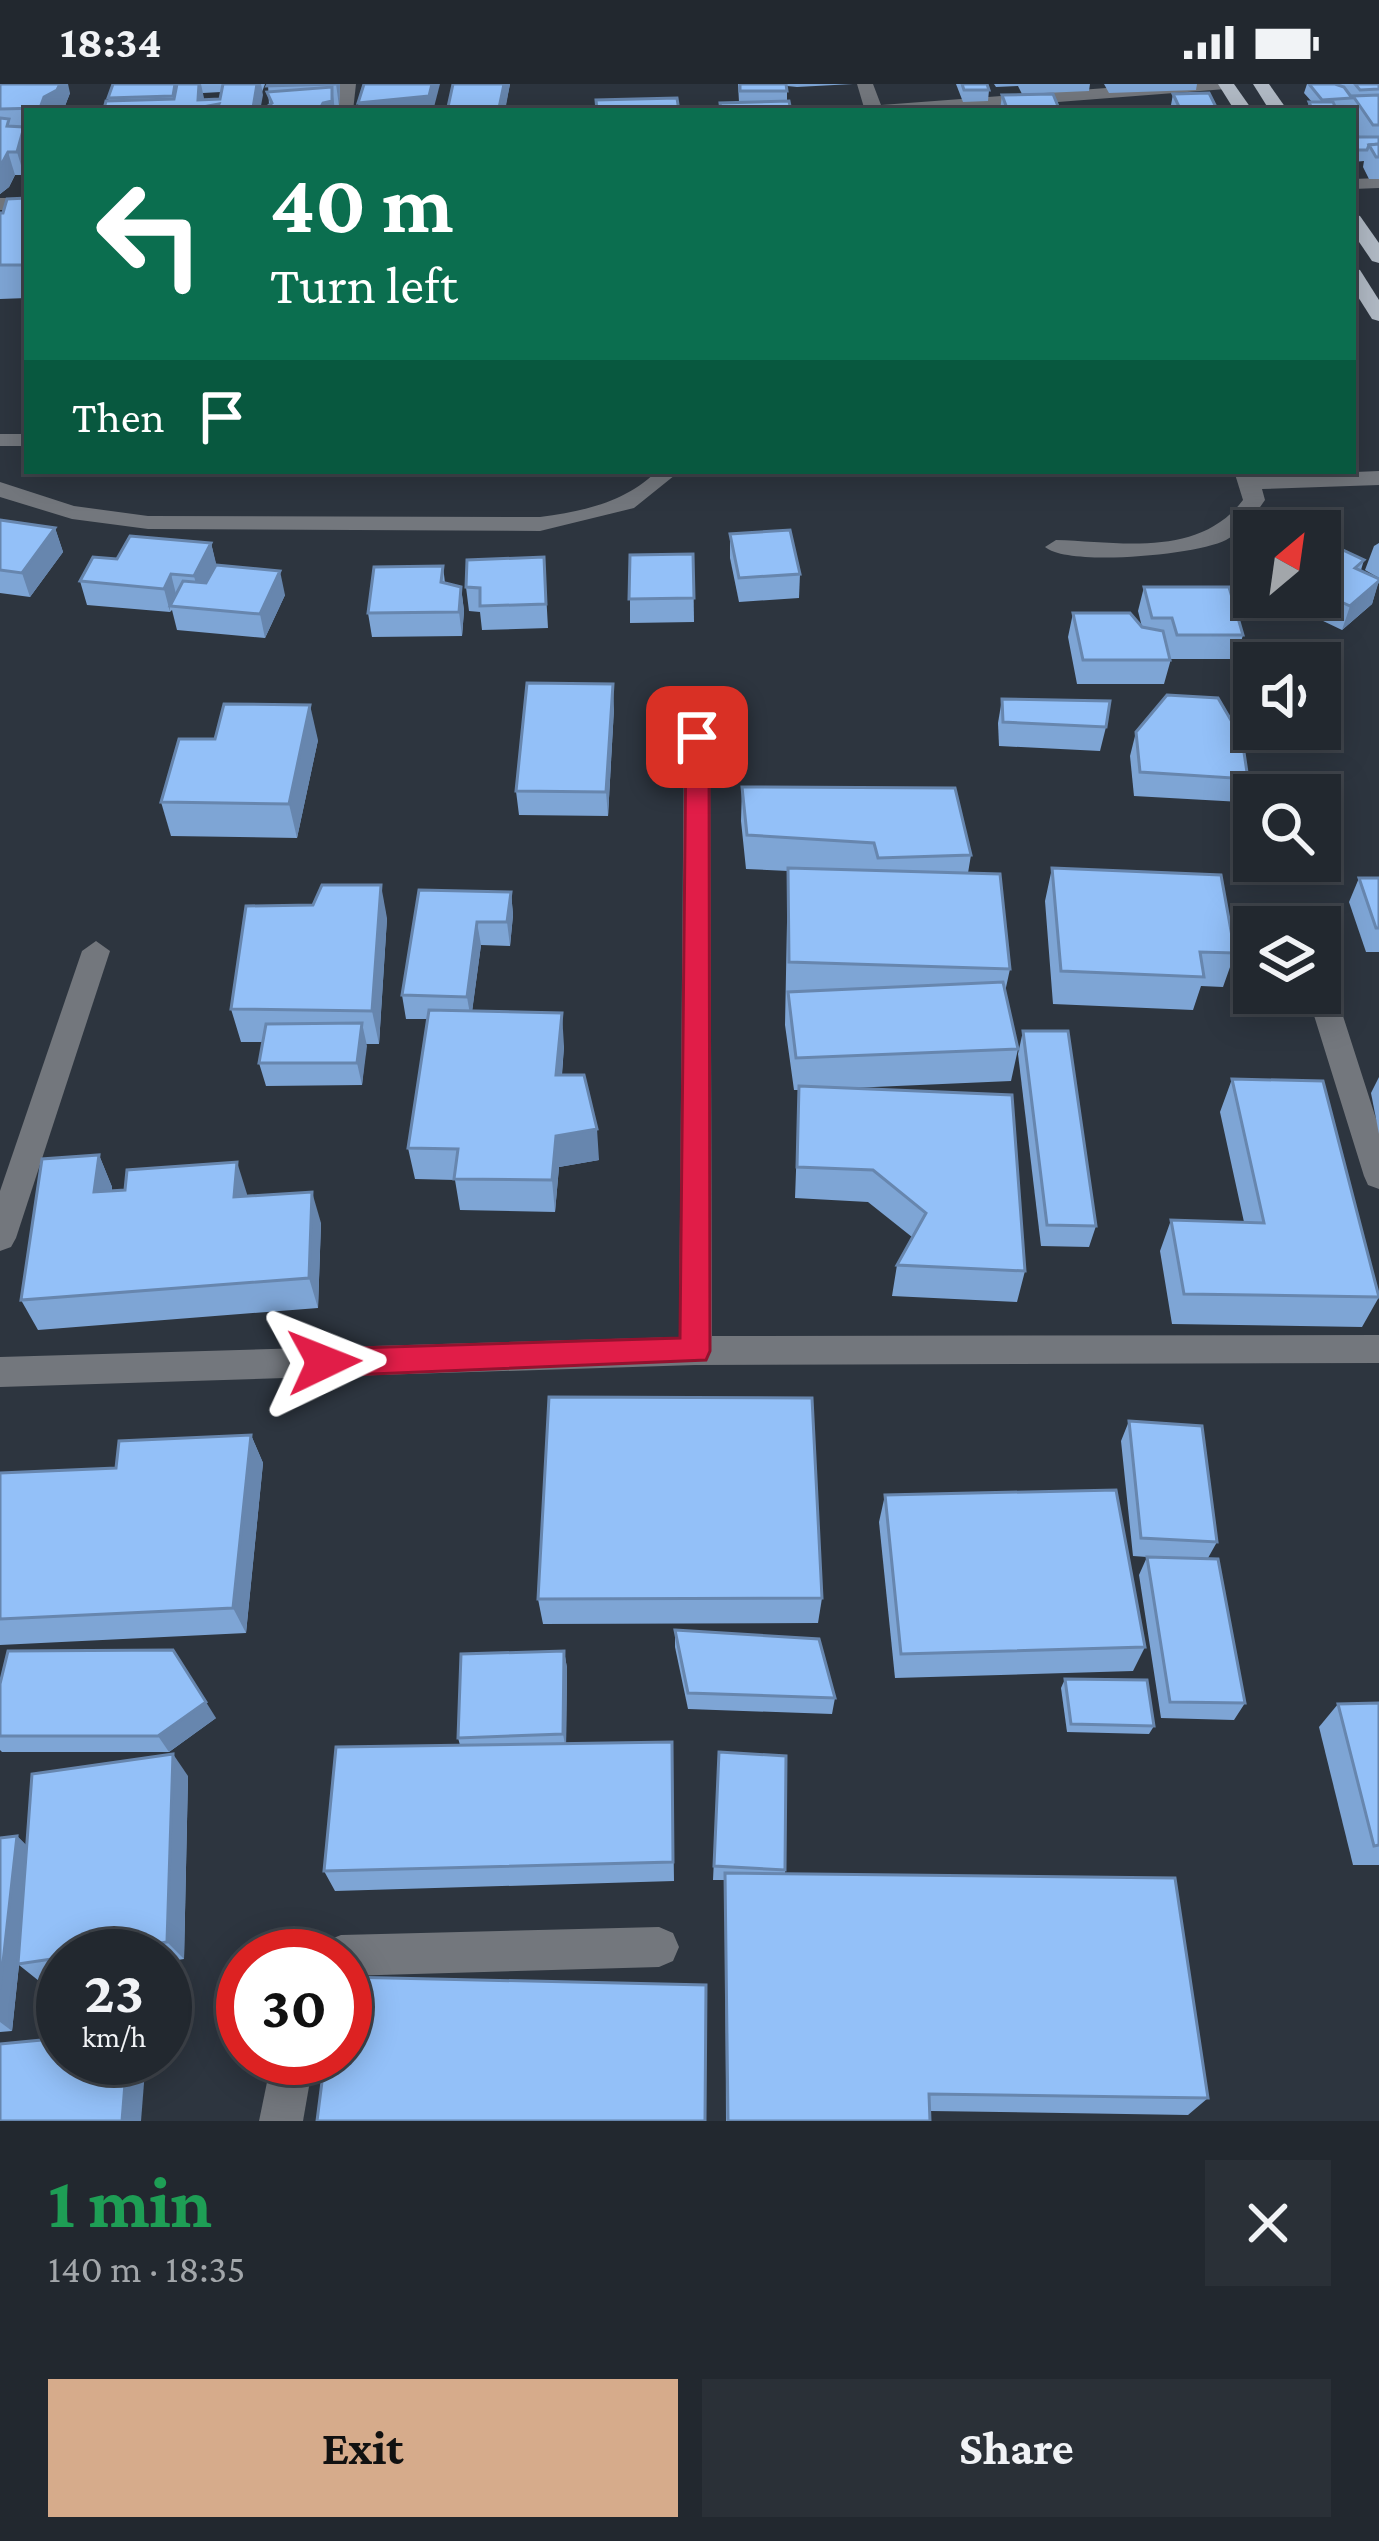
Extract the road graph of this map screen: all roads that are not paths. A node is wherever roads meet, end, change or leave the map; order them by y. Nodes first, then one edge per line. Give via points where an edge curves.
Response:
1 (1226, 84) edge
2 (913, 108) edge
3 (1356, 224) edge
4 (1379, 257) edge
5 (1356, 279) edge
6 (1379, 315) edge
7 (666, 474) edge
8 (1246, 477) edge
9 (1379, 478) edge
10 (0, 489) edge
11 (1056, 547) dead end
12 (697, 737) dead end
13 (96, 950) dead end
14 (1328, 1014) edge
15 (1379, 1176) edge
16 (0, 1238) edge
17 (1379, 1349) edge
18 (695, 1351) junction
19 (0, 1372) edge
20 (659, 1947) dead end
21 (372, 1955) edge
22 (287, 2085) edge
23 (280, 2121) edge

1 - 2 street
3 - 4 main road
5 - 6 main road
7 - 10 street via 635,503 541,524 178,525 86,516
8 - 9 street
8 - 11 street via 1254,500 1246,517 1206,544
12 - 18 street
13 - 16 street
14 - 15 street
17 - 18 street
18 - 19 street
20 - 21 street
22 - 23 street

